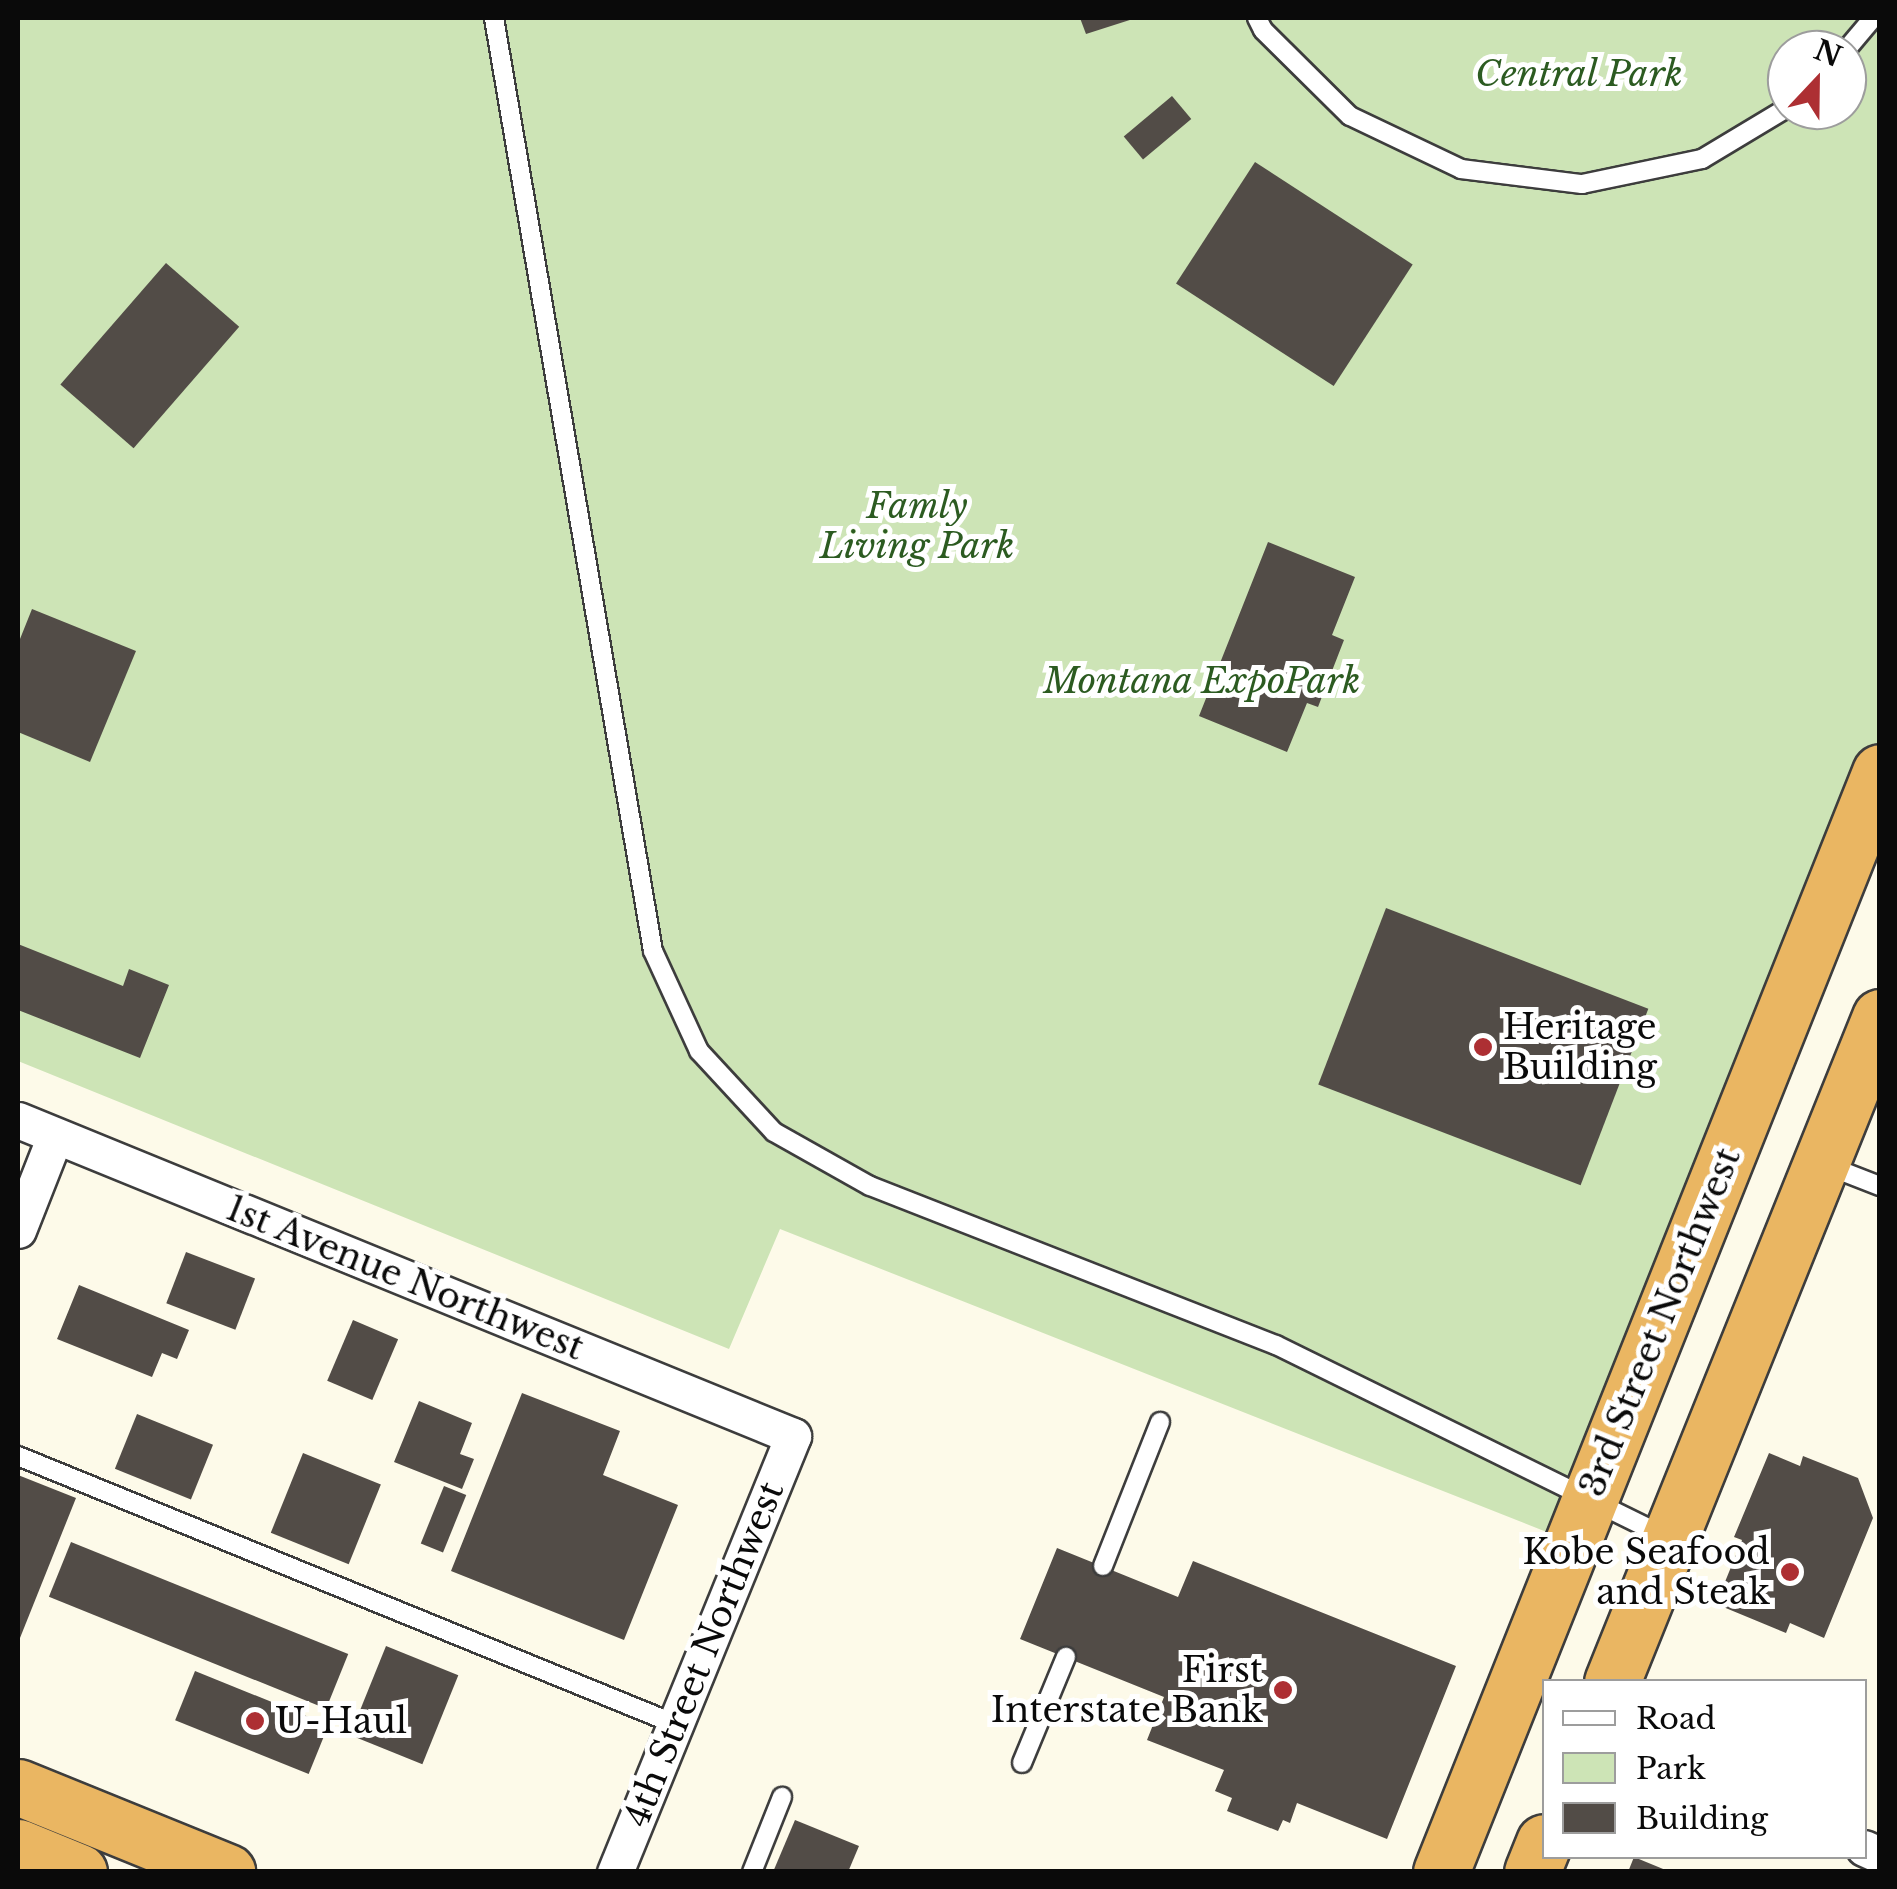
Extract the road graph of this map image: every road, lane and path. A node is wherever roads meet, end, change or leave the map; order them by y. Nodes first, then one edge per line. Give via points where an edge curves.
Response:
1 (494, 18) edge
2 (1257, 18) edge
3 (1767, 120) edge
4 (1880, 772) edge
5 (1880, 1018) edge
6 (18, 1120) edge
7 (56, 1136) junction
8 (1821, 1164) junction
9 (1880, 1186) edge
10 (18, 1230) edge
11 (1160, 1422) dead end
12 (793, 1436) joint
13 (18, 1456) edge
14 (1589, 1498) junction
15 (1670, 1538) junction
16 (1103, 1566) dead end
17 (1066, 1657) dead end
18 (1613, 1679) edge
19 (1527, 1706) edge
20 (675, 1724) junction
21 (1022, 1763) dead end
22 (18, 1787) edge
23 (782, 1798) dead end
24 (18, 1847) edge
25 (1542, 1847) edge
26 (79, 1872) edge
27 (227, 1872) edge
28 (614, 1872) edge
29 (752, 1872) edge
30 (1441, 1872) edge
31 (1532, 1872) edge

1 - 14 lane via 654,951 699,1051 774,1132 870,1186 1276,1345
2 - 3 lane via 1350,116 1460,169 1582,184 1702,158
4 - 14 highway, 3rd Street Northwest
5 - 8 highway
6 - 7 street, 1st Avenue Northwest
7 - 10 street
7 - 12 street, 1st Avenue Northwest
8 - 9 lane
8 - 15 highway
11 - 16 lane
12 - 20 street, 4th Street Northwest
13 - 20 lane
14 - 15 lane
14 - 19 highway, 3rd Street Northwest
15 - 18 highway
17 - 21 lane
19 - 30 highway, 3rd Street Northwest
20 - 28 street, 4th Street Northwest
22 - 27 highway
23 - 29 lane
24 - 26 highway
25 - 31 highway

